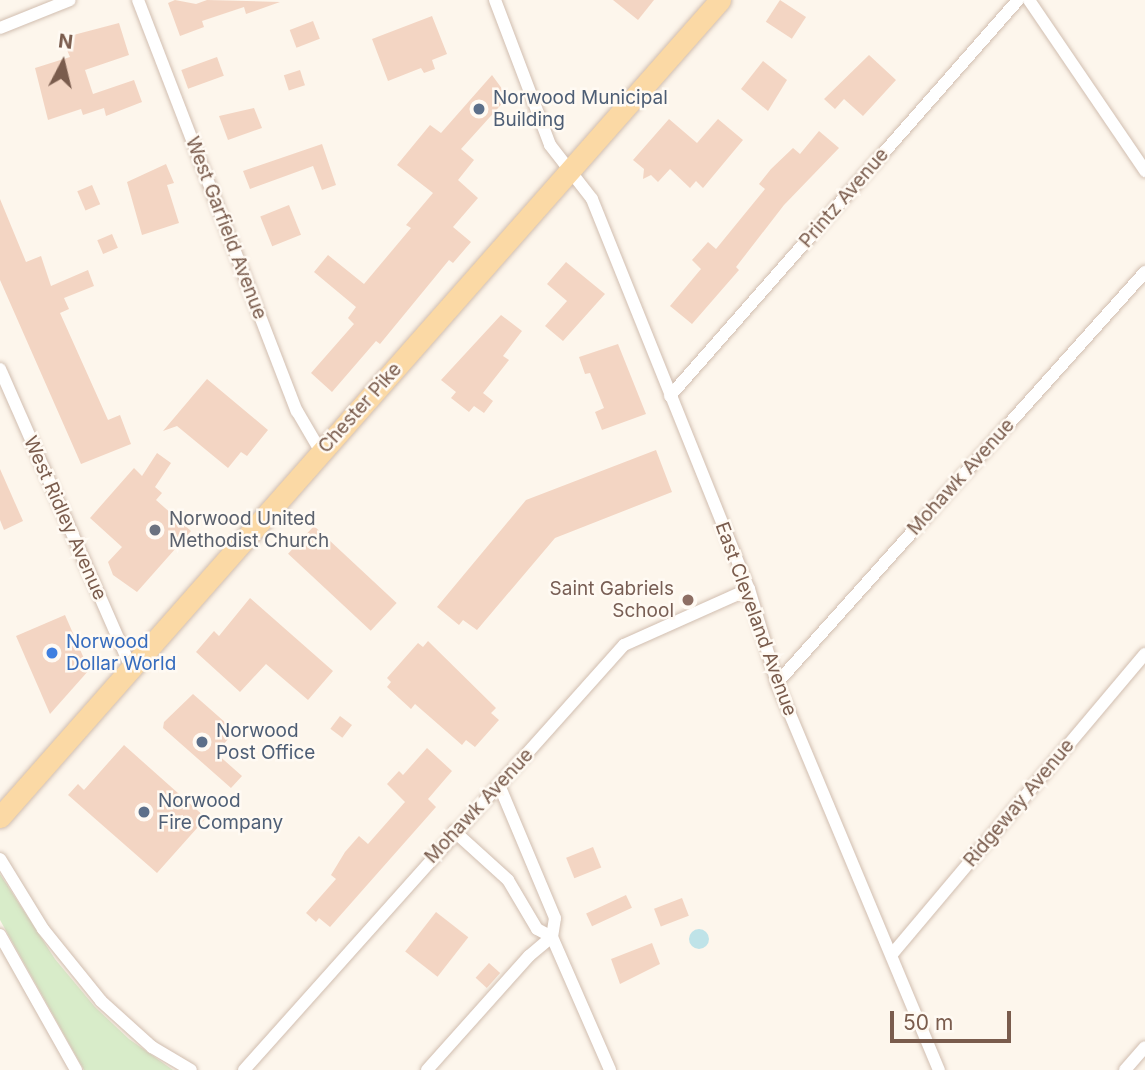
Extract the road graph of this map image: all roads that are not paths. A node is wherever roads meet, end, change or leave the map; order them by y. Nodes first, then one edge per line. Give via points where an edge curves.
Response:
1 (70, 0) edge
2 (138, 0) edge
3 (495, 0) edge
4 (720, 0) edge
5 (1018, 0) edge
6 (1029, 0) edge
7 (0, 28) edge
8 (570, 171) junction
9 (1145, 171) edge
10 (1145, 272) edge
11 (0, 369) edge
12 (670, 397) junction
13 (321, 452) junction
14 (749, 589) junction
15 (1145, 654) edge
16 (131, 667) junction
17 (777, 683) junction
18 (499, 785) junction
19 (0, 817) edge
20 (454, 831) junction
21 (0, 859) edge
22 (0, 935) edge
23 (552, 937) junction
24 (893, 953) junction
25 (1145, 1047) edge
26 (75, 1070) edge
27 (191, 1070) edge
28 (244, 1070) edge
29 (427, 1070) edge
30 (610, 1070) edge
31 (939, 1070) edge
32 (1125, 1070) edge

1 - 7 street
2 - 13 street, West Garfield Avenue via 297,411
3 - 8 street, East Cleveland Avenue via 550,145
4 - 8 main road, Chester Pike
5 - 12 street, Printz Avenue
6 - 9 street
8 - 12 street, East Cleveland Avenue via 592,199
8 - 13 main road, Chester Pike
10 - 17 street, Mohawk Avenue
11 - 16 street, West Ridley Avenue
12 - 14 street, East Cleveland Avenue
13 - 16 main road, Chester Pike
14 - 17 street, East Cleveland Avenue
14 - 18 street, Mohawk Avenue via 624,645
15 - 24 street, Ridgeway Avenue
16 - 19 main road, Chester Pike
17 - 24 street, East Cleveland Avenue
18 - 20 street, Mohawk Avenue
18 - 23 street via 555,918
20 - 23 street via 508,880 537,929
20 - 28 street, Mohawk Avenue
21 - 27 street via 49,938 101,1001 152,1047
22 - 26 street
23 - 29 street via 528,956
23 - 30 street
24 - 31 street, East Cleveland Avenue
25 - 32 street

